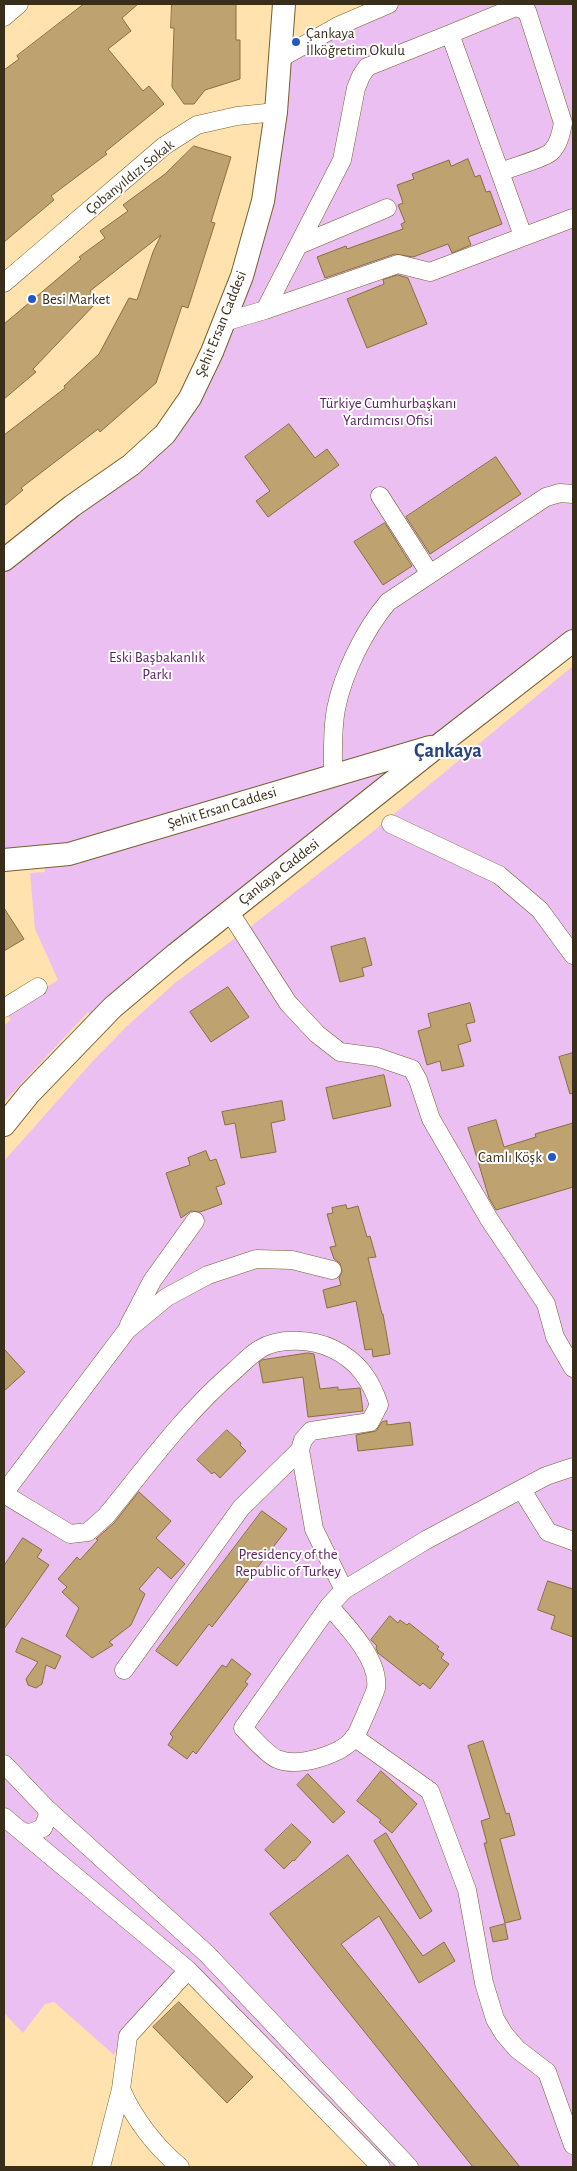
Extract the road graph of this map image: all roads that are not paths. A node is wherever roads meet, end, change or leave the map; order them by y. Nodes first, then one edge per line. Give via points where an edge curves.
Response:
1 (19, 4) edge
2 (284, 4) edge
3 (388, 4) edge
4 (4, 17) edge
5 (450, 34) junction
6 (281, 58) junction
7 (276, 112) junction
8 (500, 172) junction
9 (387, 208) dead end
10 (573, 218) edge
11 (523, 236) junction
12 (299, 245) junction
13 (4, 283) edge
14 (265, 310) junction
15 (224, 322) junction
16 (573, 494) edge
17 (380, 496) dead end
18 (4, 560) edge
19 (430, 574) junction
20 (573, 641) edge
21 (439, 744) junction
22 (334, 774) junction
23 (391, 824) dead end
24 (4, 860) edge
25 (229, 911) junction
26 (573, 954) edge
27 (38, 986) dead end
28 (4, 1008) edge
29 (4, 1125) edge
30 (195, 1221) dead end
31 (332, 1270) dead end
32 (126, 1330) junction
33 (573, 1368) edge
34 (300, 1450) junction
35 (573, 1468) edge
36 (522, 1490) junction
37 (4, 1493) edge
38 (573, 1541) edge
39 (344, 1590) junction
40 (329, 1606) junction
41 (124, 1670) dead end
42 (354, 1738) junction
43 (4, 1764) edge
44 (46, 1808) junction
45 (4, 1817) edge
46 (23, 1832) junction
47 (188, 1970) junction
48 (121, 2089) junction
49 (573, 2145) edge
50 (101, 2167) edge
51 (180, 2167) edge
52 (380, 2167) edge
53 (409, 2167) edge

1 - 4 street
2 - 6 main road, Şehit Ersan Caddesi
3 - 6 street via 338,26
5 - 8 street
5 - 8 street via 516,7 527,11 563,123 558,143 550,153
5 - 12 street via 367,67 356,88 342,160
6 - 7 main road, Şehit Ersan Caddesi
7 - 13 street, Çobanyıldızı Sokak via 197,125 164,146
7 - 15 main road, Şehit Ersan Caddesi via 263,201 242,276
8 - 11 street
9 - 12 street
10 - 11 street
11 - 14 street via 430,272 398,264
12 - 14 street
14 - 15 street
15 - 18 main road, Şehit Ersan Caddesi via 190,398 165,434 131,465 72,506
16 - 19 street via 546,497
17 - 19 street
19 - 22 street via 388,602 374,619 359,648 337,707
20 - 21 main road, Çankaya Caddesi
21 - 22 main road, Şehit Ersan Caddesi
21 - 25 main road, Çankaya Caddesi
22 - 24 main road, Şehit Ersan Caddesi via 69,854
23 - 26 street via 498,875 540,910
25 - 29 main road, Çankaya Caddesi via 113,1007 29,1094
25 - 33 street via 288,1003 317,1034 340,1052 377,1057 412,1069 431,1119 489,1219 546,1304 555,1337
27 - 28 street
30 - 32 street via 152,1281
31 - 32 street via 292,1260 256,1259 200,1280 167,1298
32 - 37 street
34 - 37 street via 311,1431 370,1422 379,1406 373,1387 348,1356 307,1341 286,1341 260,1348 201,1402 106,1516 88,1532 70,1534
34 - 39 street via 314,1529
34 - 41 street via 241,1508
35 - 36 street via 546,1476
36 - 38 street via 548,1532
36 - 39 street via 426,1540
39 - 40 street
40 - 42 street via 352,1630 372,1666 376,1687
40 - 42 street via 243,1728 276,1759 294,1762 312,1761 334,1752
42 - 49 street via 430,1791 467,1890 484,1983 495,2019 517,2049 547,2072
43 - 44 street
44 - 46 street via 48,1814 43,1828 37,1832
44 - 53 street via 207,1954
45 - 46 street
46 - 47 street
47 - 48 street via 128,2036
47 - 52 street
48 - 50 street
48 - 51 street via 128,2105 153,2139

